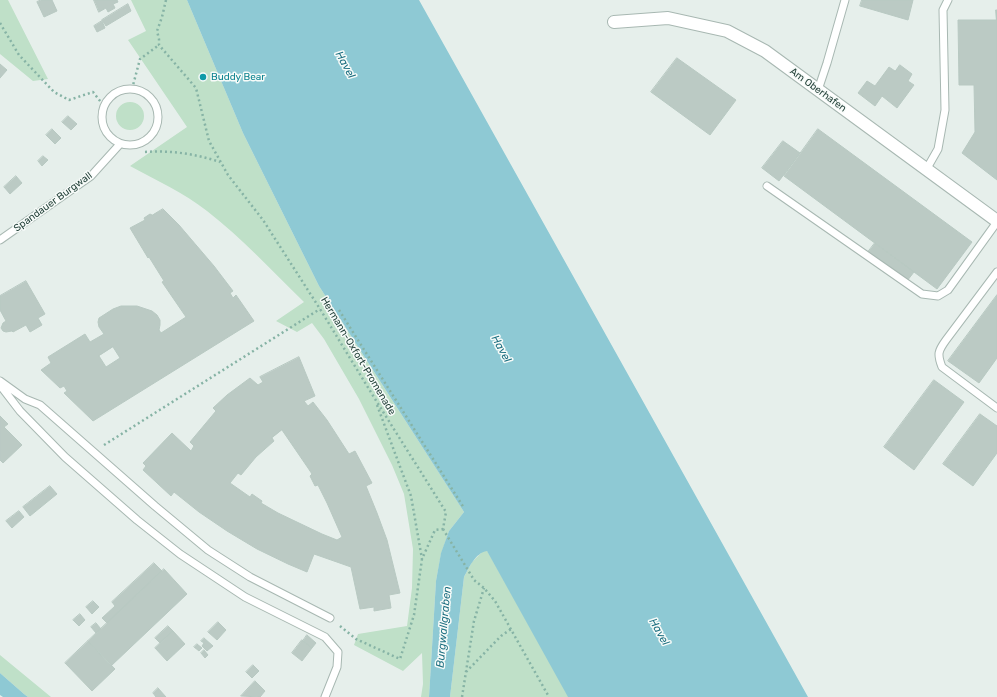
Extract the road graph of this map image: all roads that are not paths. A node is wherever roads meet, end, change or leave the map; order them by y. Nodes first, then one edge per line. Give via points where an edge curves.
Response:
1 (845, 0) edge
2 (948, 0) edge
3 (614, 22) dead end
4 (818, 90) junction
5 (120, 144) junction
6 (926, 170) junction
7 (767, 186) dead end
8 (997, 221) edge
9 (0, 240) edge
10 (997, 272) edge
11 (0, 381) edge
12 (0, 385) edge
13 (997, 408) edge
14 (330, 618) road end
15 (325, 697) edge

1 - 4 lane
2 - 6 lane via 943,10 945,110 938,149
3 - 4 street, Am Oberhafen via 668,18 727,31 765,51
4 - 6 street, Am Oberhafen
5 - 5 lane via 139,144 155,133 159,114 156,104 142,91 124,89 109,98 104,106 102,114 106,132
5 - 9 lane, Spandauer Burgwall via 91,176
6 - 8 street, Am Oberhafen
7 - 8 lane via 922,294 938,296 948,290
10 - 13 lane via 939,349 938,358 942,367
11 - 14 lane via 25,399 40,406 208,550 250,577
12 - 15 lane via 20,411 65,457 180,554 245,597 325,636 338,652 337,667

